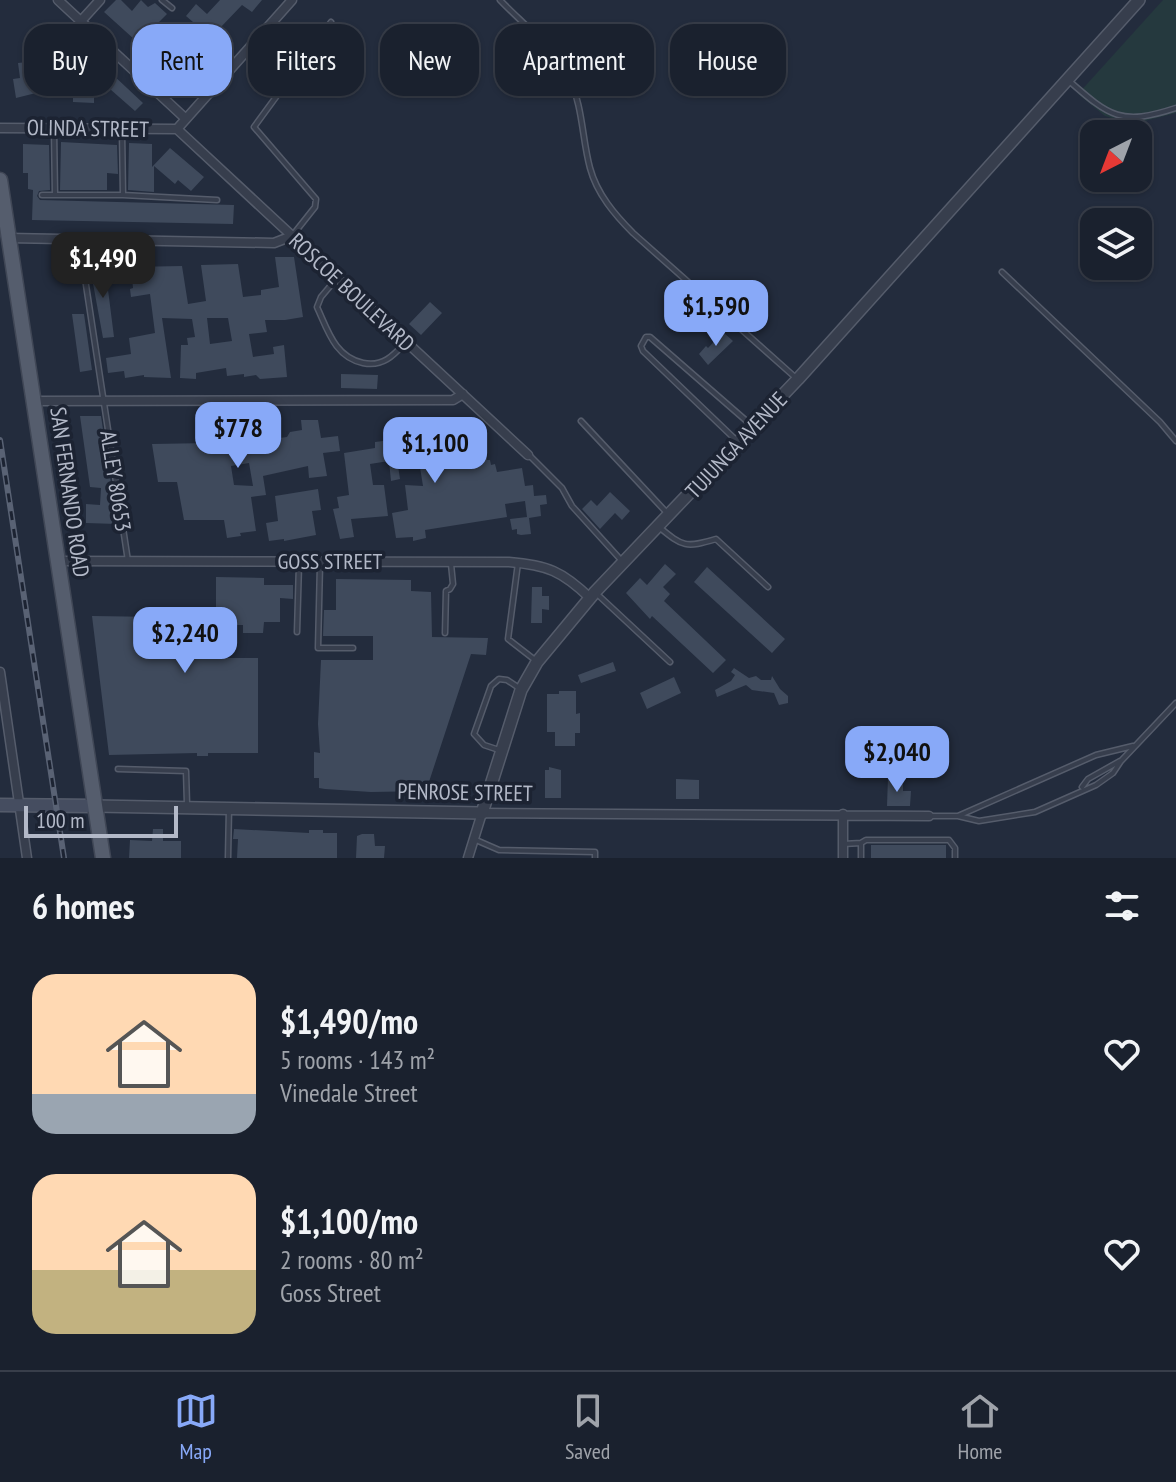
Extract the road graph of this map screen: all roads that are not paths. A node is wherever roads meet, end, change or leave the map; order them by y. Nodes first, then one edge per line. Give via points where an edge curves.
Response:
1 (58, 0) edge
2 (100, 0) edge
3 (162, 0) edge
4 (292, 0) edge
5 (500, 0) edge
6 (1139, 0) edge
7 (172, 8) dead end
8 (81, 21) junction
9 (331, 22) dead end
10 (1068, 79) junction
11 (1176, 108) edge
12 (186, 119) junction
13 (54, 127) junction
14 (0, 128) edge
15 (122, 128) junction
16 (177, 129) junction
17 (0, 180) edge
18 (42, 195) dead end
19 (55, 195) junction
20 (123, 195) junction
21 (217, 200) dead end
22 (292, 236) junction
23 (9, 238) junction
24 (79, 239) junction
25 (1002, 272) dead end
26 (337, 278) junction
27 (406, 342) junction
28 (798, 379) junction
29 (463, 394) junction
30 (35, 401) junction
31 (103, 401) junction
32 (581, 421) dead end
33 (753, 427) junction
34 (1176, 441) edge
35 (739, 443) junction
36 (528, 455) joint
37 (670, 516) junction
38 (659, 527) junction
39 (58, 561) junction
40 (128, 561) junction
41 (299, 561) junction
42 (320, 561) junction
43 (451, 561) junction
44 (518, 562) junction
45 (625, 563) junction
46 (768, 587) dead end
47 (593, 595) junction
48 (297, 632) dead end
49 (445, 633) dead end
50 (353, 648) dead end
51 (537, 662) junction
52 (670, 662) dead end
53 (0, 672) edge
54 (521, 690) junction
55 (1176, 703) edge
56 (1135, 746) junction
57 (501, 751) junction
58 (118, 769) dead end
59 (0, 805) edge
60 (21, 805) junction
61 (95, 806) junction
62 (187, 807) junction
63 (229, 807) junction
64 (482, 813) junction
65 (843, 814) junction
66 (929, 816) joint
67 (958, 816) junction
68 (474, 839) junction
69 (861, 843) junction
70 (843, 844) junction
71 (27, 858) edge
72 (103, 858) edge
73 (228, 858) edge
74 (468, 858) edge
75 (595, 858) edge
76 (843, 858) edge
77 (861, 858) edge
78 (955, 858) edge

1 - 8 street
2 - 8 street
3 - 7 lane
4 - 12 street
5 - 28 lane via 569,79 590,170 610,209
6 - 10 street, TUJUNGA AVENUE
8 - 12 street
9 - 22 lane via 254,127 316,199
10 - 11 lane via 1119,117 1149,117
10 - 28 street, TUJUNGA AVENUE
12 - 16 street
13 - 14 street, OLINDA STREET
13 - 15 street, OLINDA STREET
13 - 19 lane
15 - 16 street, OLINDA STREET
15 - 20 lane
16 - 22 street, ROSCOE BOULEVARD
17 - 23 main road, SAN FERNANDO ROAD
18 - 19 lane
19 - 20 lane
20 - 21 lane
22 - 24 street via 274,243
22 - 26 street, ROSCOE BOULEVARD
23 - 24 street
23 - 30 main road, SAN FERNANDO ROAD
24 - 31 lane, ALLEY 80653
25 - 34 lane
26 - 27 street, ROSCOE BOULEVARD
26 - 27 lane via 317,307 338,350 351,360 375,366
27 - 29 street, ROSCOE BOULEVARD
28 - 33 street, TUJUNGA AVENUE
29 - 31 street via 453,400
29 - 36 street, ROSCOE BOULEVARD
30 - 31 street
30 - 39 main road, SAN FERNANDO ROAD
31 - 40 lane, ALLEY 80653
32 - 37 lane
33 - 35 street, TUJUNGA AVENUE
33 - 35 lane via 672,353 646,337 643,351
35 - 37 street, TUJUNGA AVENUE
36 - 45 lane
37 - 38 street, TUJUNGA AVENUE
38 - 45 street, TUJUNGA AVENUE
38 - 46 lane via 690,546 716,539
39 - 40 street, GOSS STREET
39 - 61 main road, SAN FERNANDO ROAD
40 - 41 street, GOSS STREET
41 - 42 street, GOSS STREET
41 - 48 lane
42 - 43 street, GOSS STREET
42 - 50 lane via 318,648
43 - 44 street, GOSS STREET
43 - 49 lane
44 - 47 street, GOSS STREET via 558,571
44 - 51 lane via 508,639
45 - 47 street, TUJUNGA AVENUE
47 - 51 street, TUJUNGA AVENUE
47 - 52 lane
51 - 54 street, TUJUNGA AVENUE
53 - 60 street
54 - 57 street, TUJUNGA AVENUE
54 - 57 lane via 507,680 491,686 474,734
55 - 56 lane
56 - 67 lane via 1096,755
56 - 67 lane via 1081,789 1035,812 979,821
57 - 64 street, TUJUNGA AVENUE
58 - 62 lane via 186,771
59 - 60 main road, PENROSE STREET
60 - 61 main road, PENROSE STREET
60 - 71 street
61 - 62 street, PENROSE STREET
61 - 72 main road, SAN FERNANDO ROAD
62 - 63 street, PENROSE STREET
63 - 64 street, PENROSE STREET
63 - 73 lane
64 - 65 street, PENROSE STREET
64 - 68 street, TUJUNGA AVENUE
65 - 66 street, PENROSE STREET
65 - 70 street
66 - 67 lane
68 - 74 street, TUJUNGA AVENUE
68 - 75 lane via 499,850 595,852
69 - 70 lane
69 - 77 lane
69 - 78 lane via 949,840
70 - 76 street

